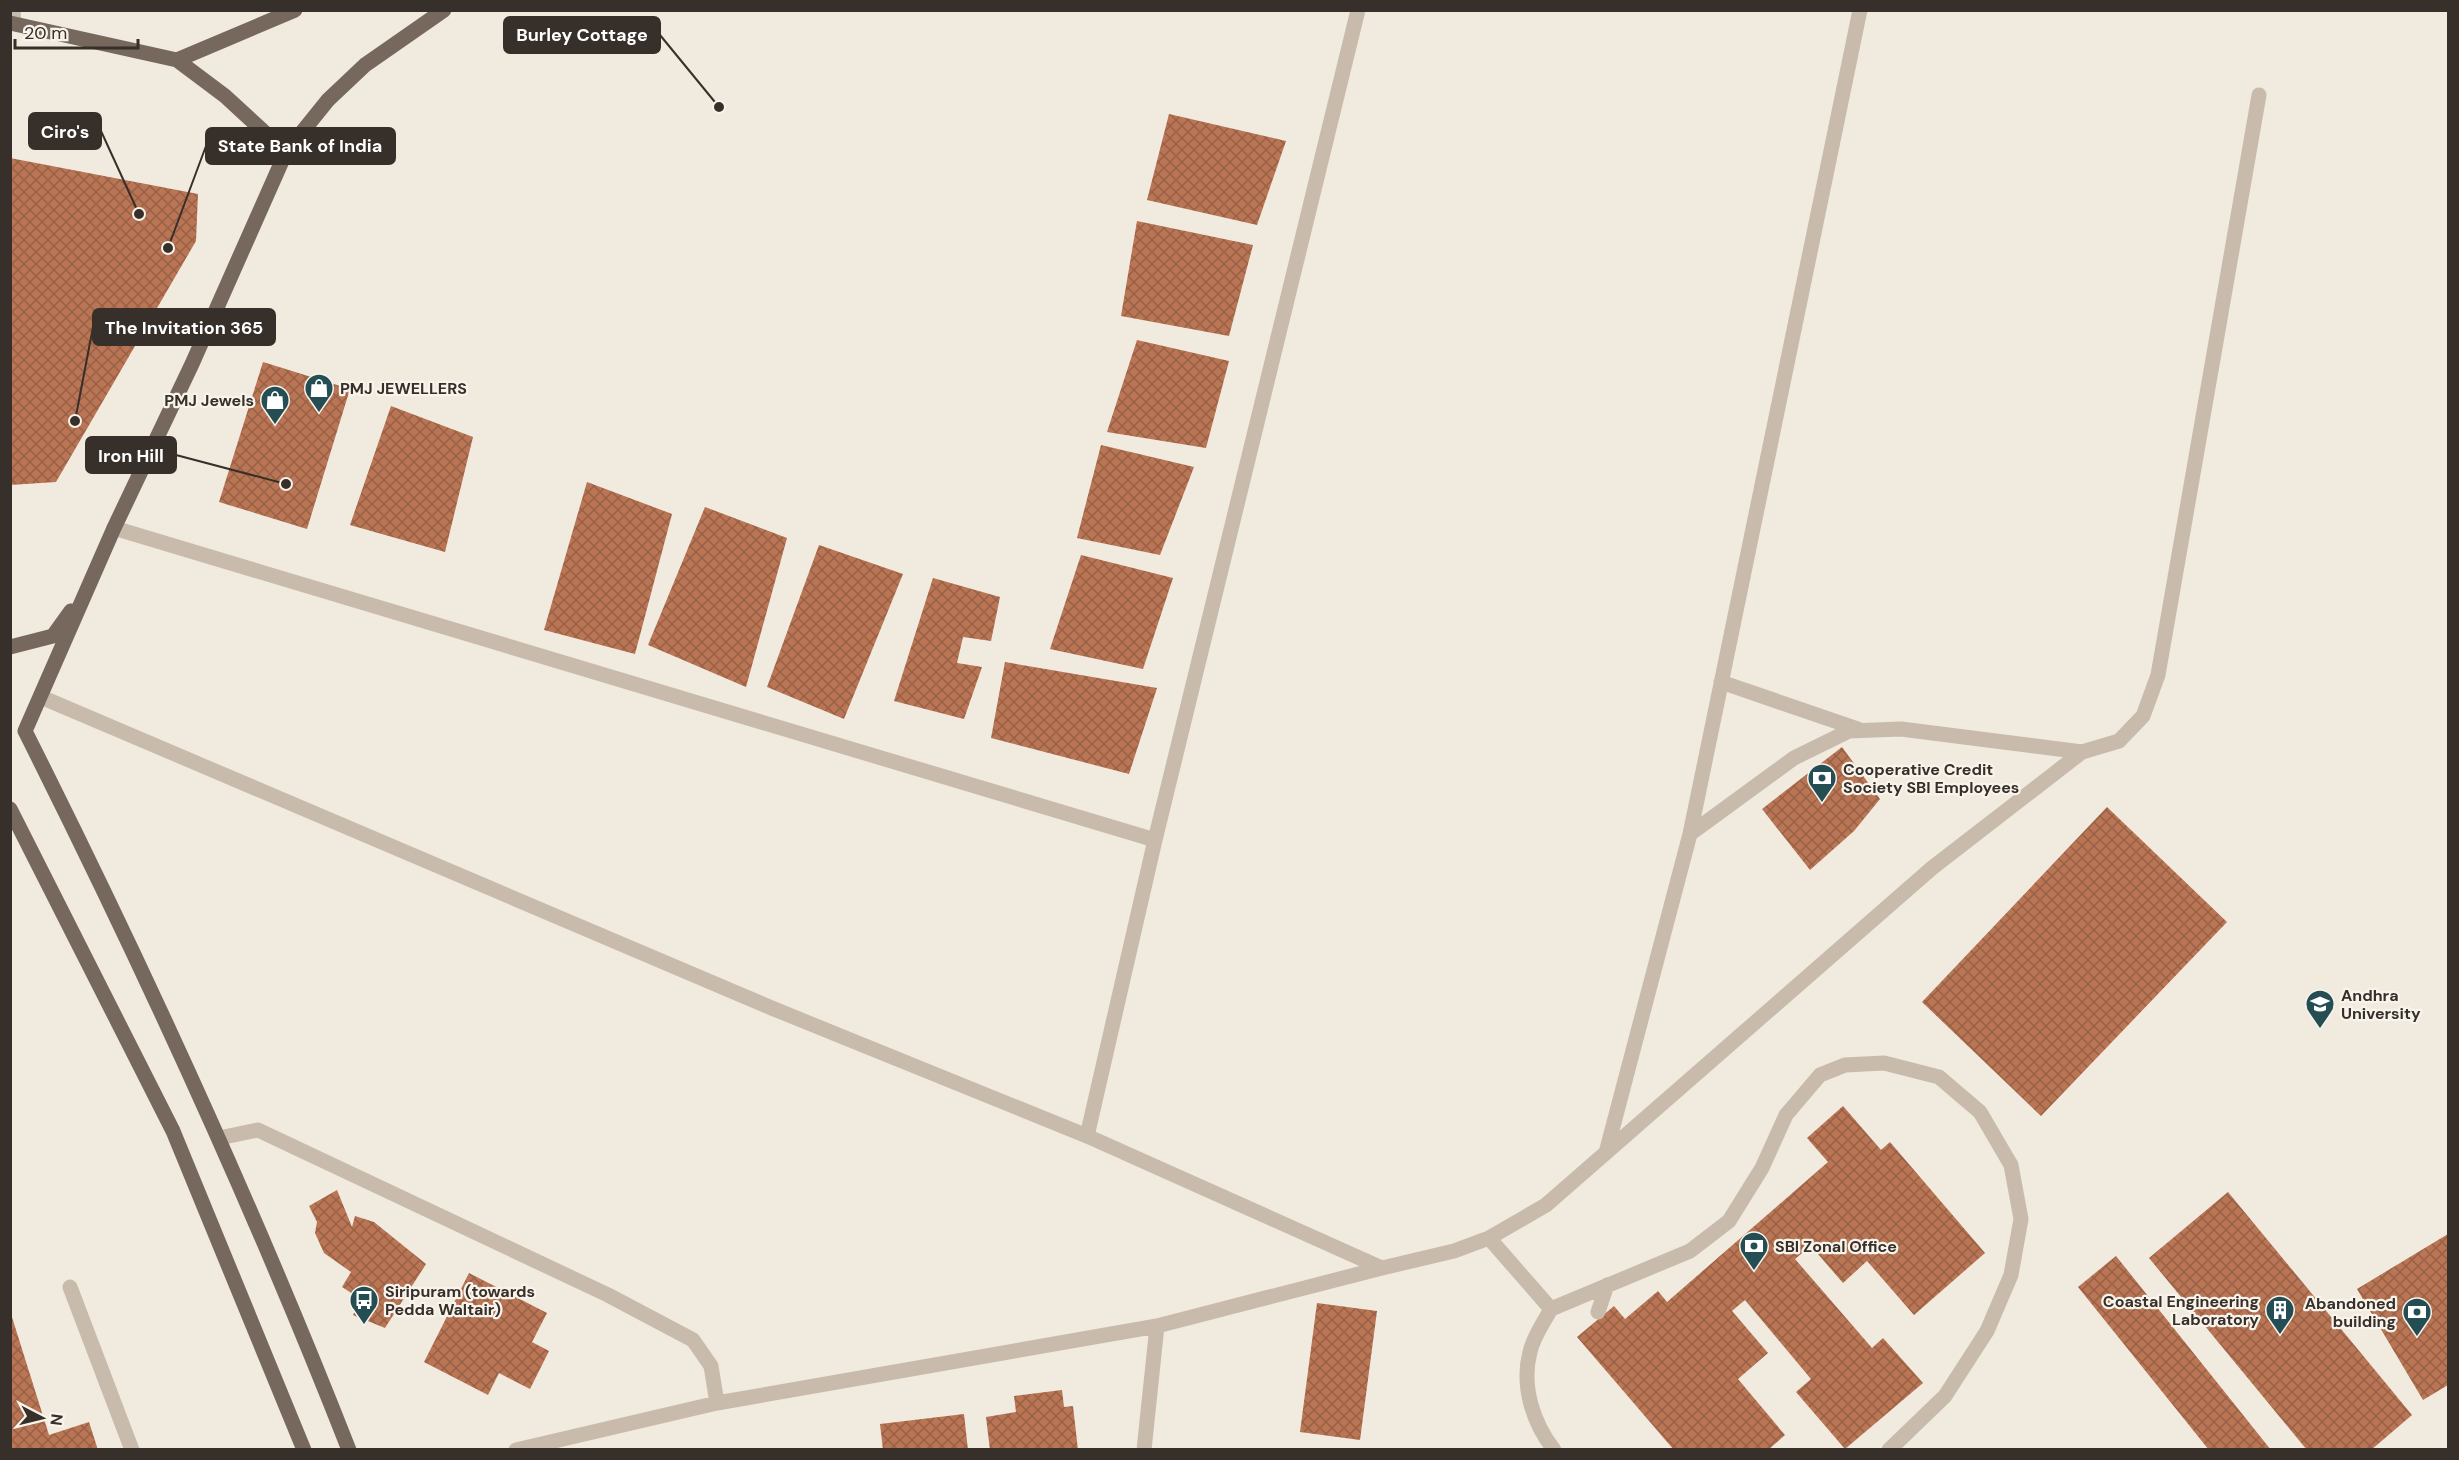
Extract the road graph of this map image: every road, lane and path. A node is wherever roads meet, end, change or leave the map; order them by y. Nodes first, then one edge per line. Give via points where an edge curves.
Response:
1 (295, 10) edge
2 (444, 10) edge
3 (1358, 10) edge
4 (1860, 10) edge
5 (13, 19) edge
6 (177, 60) junction
7 (2259, 95) dead end
8 (286, 152) junction
9 (114, 528) junction
10 (87, 589) junction
11 (10, 647) edge
12 (1721, 682) junction
13 (41, 697) junction
14 (1864, 731) junction
15 (2082, 752) junction
16 (10, 809) edge
17 (1690, 834) junction
18 (1155, 840) junction
19 (1087, 1136) junction
20 (219, 1138) junction
21 (1607, 1149) junction
22 (1489, 1238) junction
23 (1382, 1268) junction
24 (1606, 1286) junction
25 (70, 1287) dead end
26 (1551, 1309) junction
27 (1598, 1312) dead end
28 (1157, 1326) junction
29 (717, 1403) junction
30 (132, 1449) edge
31 (304, 1449) edge
32 (348, 1449) edge
33 (516, 1449) edge
34 (1144, 1449) edge
35 (1554, 1449) edge
36 (1889, 1449) edge

1 - 6 main road
2 - 8 main road via 365,65 328,100
3 - 18 street
4 - 12 street
5 - 6 main road
6 - 8 main road via 225,96
7 - 15 street via 2158,675 2143,716 2119,741
8 - 9 main road
9 - 10 main road
9 - 18 street
10 - 11 main road via 53,636
10 - 13 main road
12 - 14 street
12 - 17 street
13 - 19 street via 774,1009
13 - 20 main road via 25,731
14 - 15 street via 1901,729
14 - 17 street via 1849,731 1794,758
15 - 21 street via 1932,868
16 - 31 main road via 173,1131
17 - 21 street
18 - 19 street
19 - 23 street
20 - 29 street via 258,1130 693,1340 711,1366
20 - 32 main road via 298,1320
21 - 22 street via 1546,1205
22 - 23 street via 1454,1251
22 - 26 street
23 - 28 street
24 - 26 street
24 - 27 street
24 - 36 street via 1690,1251 1729,1221 1762,1168 1786,1115 1820,1075 1845,1065 1884,1063 1939,1077 1980,1112 2011,1165 2021,1220 2011,1275 1987,1331 1945,1396
25 - 30 street
26 - 35 street via 1530,1351 1527,1381 1541,1433
28 - 29 street
28 - 34 street
29 - 33 street

